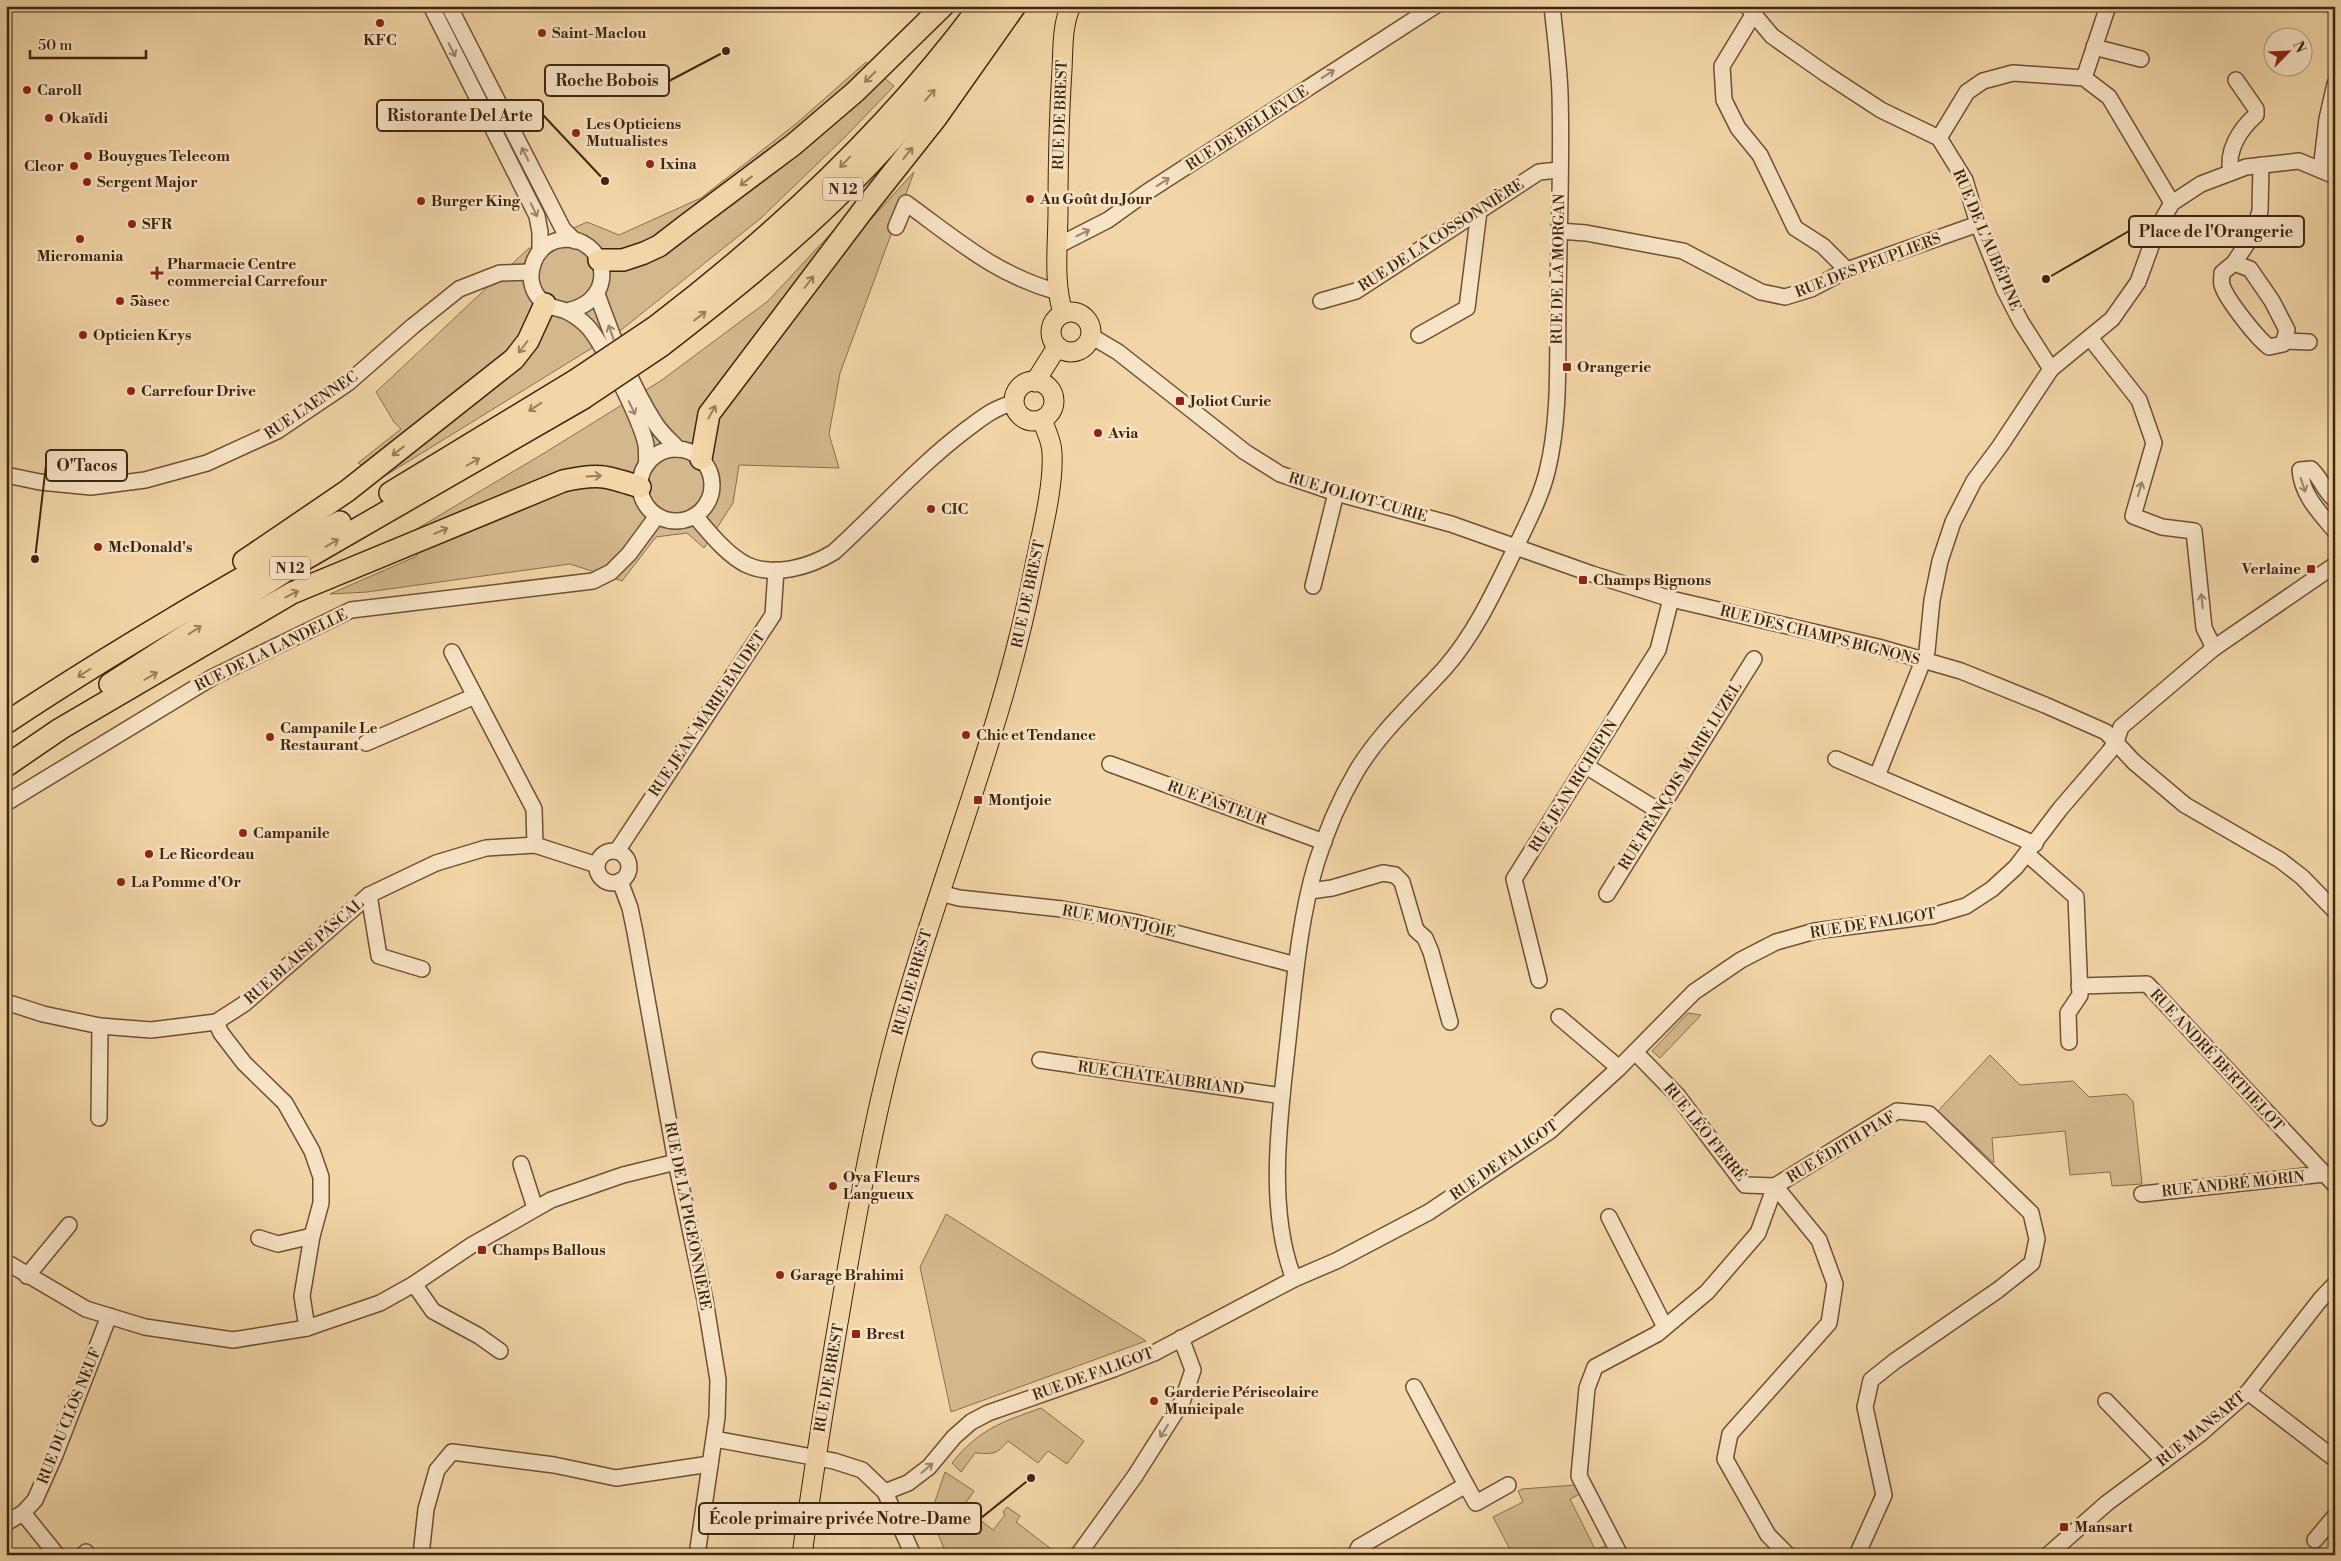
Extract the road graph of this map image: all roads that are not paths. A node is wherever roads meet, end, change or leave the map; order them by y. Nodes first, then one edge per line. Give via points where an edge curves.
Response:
1 (431, 6) edge
2 (449, 6) edge
3 (934, 6) edge
4 (943, 6) edge
5 (980, 6) edge
6 (999, 6) edge
7 (1015, 6) edge
8 (1071, 6) edge
9 (1435, 6) edge
10 (1552, 6) edge
11 (2108, 6) edge
12 (1750, 10) edge
13 (905, 43) junction
14 (2094, 47) junction
15 (2141, 59) dead end
16 (2084, 78) junction
17 (2236, 80) dead end
18 (2335, 84) edge
19 (1939, 138) junction
20 (2261, 165) junction
21 (1559, 170) junction
22 (2231, 172) junction
23 (2328, 173) edge
24 (2172, 203) junction
25 (1479, 211) junction
26 (1978, 224) junction
27 (896, 227) dead end
28 (1559, 231) junction
29 (575, 241) junction
30 (1057, 246) junction
31 (540, 251) junction
32 (599, 260) junction
33 (2234, 263) junction
34 (1847, 270) junction
35 (531, 272) junction
36 (1058, 292) junction
37 (597, 294) junction
38 (1321, 301) dead end
39 (545, 304) junction
40 (567, 311) junction
41 (1063, 313) junction
42 (658, 336) junction
43 (1091, 336) junction
44 (1419, 336) dead end
45 (2090, 339) junction
46 (2286, 341) junction
47 (2309, 342) dead end
48 (1062, 350) junction
49 (2051, 369) junction
50 (1041, 384) junction
51 (579, 390) junction
52 (1014, 403) junction
53 (1042, 420) junction
54 (678, 449) junction
55 (701, 458) junction
56 (647, 464) junction
57 (6, 475) edge
58 (640, 487) junction
59 (1336, 493) junction
60 (2335, 500) edge
61 (657, 516) junction
62 (695, 516) junction
63 (2335, 531) edge
64 (1516, 546) junction
65 (2335, 566) edge
66 (776, 570) junction
67 (1313, 586) dead end
68 (215, 593) junction
69 (1671, 599) junction
70 (2214, 648) junction
71 (452, 652) dead end
72 (1754, 659) dead end
73 (1922, 660) junction
74 (475, 696) junction
75 (6, 723) edge
76 (2116, 742) junction
77 (366, 743) dead end
78 (6, 750) edge
79 (1836, 759) dead end
80 (1110, 764) dead end
81 (6, 766) edge
82 (1586, 766) junction
83 (1877, 776) junction
84 (6, 803) edge
85 (1659, 811) junction
86 (1324, 842) junction
87 (535, 845) junction
88 (2031, 849) junction
89 (617, 851) junction
90 (597, 864) junction
91 (620, 881) junction
92 (1310, 890) junction
93 (940, 893) junction
94 (1607, 894) dead end
95 (369, 895) junction
96 (2335, 911) edge
97 (1296, 965) junction
98 (422, 969) dead end
99 (1539, 980) dead end
100 (2078, 986) junction
101 (6, 1002) edge
102 (1559, 1017) dead end
103 (216, 1022) junction
104 (1450, 1022) dead end
105 (100, 1026) junction
106 (2069, 1042) dead end
107 (1635, 1052) junction
108 (1040, 1060) dead end
109 (1618, 1068) junction
110 (1282, 1096) junction
111 (100, 1118) dead end
112 (676, 1162) junction
113 (521, 1164) dead end
114 (2324, 1174) junction
115 (2335, 1185) edge
116 (1775, 1186) junction
117 (2142, 1194) dead end
118 (535, 1208) junction
119 (1609, 1216) dead end
120 (69, 1225) dead end
121 (312, 1236) junction
122 (259, 1238) dead end
123 (6, 1262) edge
124 (27, 1276) junction
125 (1294, 1279) junction
126 (414, 1284) junction
127 (2335, 1284) edge
128 (109, 1316) junction
129 (307, 1328) junction
130 (1665, 1328) junction
131 (1182, 1338) junction
132 (500, 1351) dead end
133 (1414, 1387) dead end
134 (2248, 1392) junction
135 (2106, 1401) dead end
136 (715, 1438) junction
137 (815, 1457) junction
138 (2335, 1459) edge
139 (2164, 1461) junction
140 (710, 1464) junction
141 (1466, 1485) junction
142 (1508, 1485) dead end
143 (884, 1492) junction
144 (23, 1513) junction
145 (2335, 1516) edge
146 (6, 1523) edge
147 (2315, 1540) dead end
148 (57, 1555) edge
149 (421, 1555) edge
150 (697, 1555) edge
151 (802, 1555) edge
152 (913, 1555) edge
153 (1078, 1555) edge
154 (1355, 1555) edge
155 (1620, 1555) edge
156 (1788, 1555) edge
157 (1857, 1555) edge
158 (2048, 1555) edge

1 -> 31 street via 537,216
29 -> 2 street via 563,229
3 - 13 street
4 - 13 highway
5 -> 42 highway, N 12 via 925,75 820,188
42 -> 6 highway, N 12 via 783,247 877,156 940,84
55 -> 7 highway via 709,414 936,118
8 - 30 main road, RUE DE BREST via 1062,56 1059,100
30 -> 9 street, RUE DE BELLEVUE via 1108,220
10 - 21 street, RUE DE LA MORGAN via 1560,93
11 - 14 street
12 - 19 street via 1772,36 1826,74 1881,110
12 - 34 street via 1722,66 1724,100 1738,128 1760,155 1795,228 1824,246
13 -> 32 highway via 855,92 793,144 659,246 623,260
14 - 15 street
14 - 16 street
16 - 19 street via 2013,73 1983,81 1967,92
16 - 24 street via 2109,97
17 - 22 street via 2256,109 2256,115 2243,127 2229,161
18 - 23 street via 2327,119
19 - 26 street, RUE DE L'AUBÉPINE via 1965,180
20 - 22 street
20 - 23 street via 2299,161
20 - 33 street via 2260,211 2252,236
21 - 25 street, RUE DE LA COSSONNIÈRE via 1539,172
21 - 28 street, RUE DE LA MORGAN
22 - 24 street via 2201,184
24 - 45 street via 2158,227 2138,282 2112,319
25 - 38 street, RUE DE LA COSSONNIÈRE via 1356,291
25 - 44 street via 1467,308
26 - 34 street, RUE DES PEUPLIERS
26 - 49 street, RUE DE L'AUBÉPINE via 2021,322
27 - 36 street via 906,203 988,263
28 - 34 street, RUE DES PEUPLIERS via 1683,251 1761,292 1785,297 1811,289
28 - 64 street, RUE DE LA MORGAN via 1555,424 1546,473
29 - 31 street via 556,241
29 - 32 street via 585,245
30 - 36 main road, RUE DE BREST
31 - 35 street
32 - 37 street via 602,272
33 - 46 street via 2250,269 2272,301 2287,330
33 - 46 street via 2222,273 2222,285 2234,305 2269,347
35 - 39 street via 532,284
35 - 57 street, RUE LAENNEC via 500,272 459,289 348,383 277,431 207,463 145,480 91,487
36 - 41 main road, RUE DE BREST
37 - 40 street via 584,306
54 -> 37 street via 656,425 641,399
39 - 40 street
39 -> 68 highway via 528,341 514,358 347,491 242,562
40 -> 56 street via 587,326 598,340 642,430
41 - 43 main road via 1081,314 1090,324
41 - 48 main road via 1053,322 1051,329 1053,342
42 - 51 highway, N 12, bridge
43 - 48 main road via 1080,351
43 - 59 street, RUE JOLIOT-CURIE via 1118,352 1260,463 1280,474
45 - 49 street
70 -> 45 street via 2204,628 2194,531 2162,527 2133,516 2154,442 2139,400
46 - 47 street
48 - 50 main road
49 - 73 street via 1974,481 1953,522 1940,561 1927,651
50 - 52 main road via 1020,387
50 - 53 main road via 1052,392 1054,405
51 -> 68 highway, N 12 via 455,455
78 -> 51 highway, N 12 via 298,563
52 - 53 main road via 1024,419
52 - 66 street via 995,409 950,442 920,467 834,552 820,561
53 - 93 main road, RUE DE BREST via 1050,440 1052,459 1043,527 1017,649
54 - 55 street
54 - 56 street via 655,455
55 - 62 street via 711,477 712,488 704,508
56 - 58 street via 641,475
58 - 61 street via 642,498
81 -> 58 highway via 60,729 292,593 563,481 604,476
59 - 64 street, RUE JOLIOT-CURIE via 1451,524
59 - 67 street
60 -> 63 street via 2311,469 2300,470 2301,484
61 - 62 street via 676,521
61 - 84 street, RUE DE LA LANDELLE via 629,554 611,572 593,581 351,610 213,677
62 - 66 street via 740,560 763,569
64 - 69 street, RUE DES CHAMPS BIGNONS
64 - 86 street, RUE DE LA MORGAN via 1470,636 1358,768 1337,807
65 - 70 street, RUE DE FALIGOT
66 - 89 street, RUE JEAN-MARIE BAUDET via 774,615
68 -> 75 highway, N 12
69 - 73 street, RUE DES CHAMPS BIGNONS via 1827,634
69 - 82 street, RUE JEAN RICHEPIN via 1658,650
70 - 76 street, RUE DE FALIGOT via 2121,727
71 - 74 street
72 - 85 street, RUE FRANÇOIS MARIE LUZEL
73 - 76 street, RUE DES CHAMPS BIGNONS via 1961,671 2045,705 2106,732
73 - 83 street
74 - 77 street
74 - 87 street via 534,809
76 - 88 street, RUE DE FALIGOT
76 - 96 street, RUE DES CHAMPS BIGNONS via 2185,805 2280,860
79 - 83 street
80 - 86 street, RUE PASTEUR
82 - 85 street
82 - 99 street, RUE JEAN RICHEPIN via 1514,879
83 - 88 street
85 - 94 street, RUE FRANÇOIS MARIE LUZEL
86 - 92 street, RUE DE LA MORGAN
87 - 90 street, RUE BLAISE PASCAL
87 - 95 street, RUE BLAISE PASCAL via 486,848 436,863
88 - 100 street via 2076,897
88 - 107 street, RUE DE FALIGOT via 1992,889 1966,906 1932,916 1815,931 1776,942 1741,960 1694,992
89 - 90 street via 602,855
89 - 91 street via 625,856 628,865 627,874
90 - 91 street via 602,878 610,882
91 - 112 street, RUE DE LA PIGEONNIÈRE via 635,932
92 - 97 street, RUE DE LA MORGAN
92 - 104 street via 1332,888 1383,873 1395,875 1402,882 1416,930 1425,938 1431,952
93 - 97 street, RUE MONTJOIE via 1134,922
93 - 137 main road, RUE DE BREST via 908,993 872,1134
95 - 98 street via 379,956
95 - 103 street, RUE BLAISE PASCAL via 244,1004
97 - 110 street, RUE DE LA MORGAN
100 - 106 street via 2080,995 2068,1013
100 - 114 street, RUE ANDRÉ BERTHELOT via 2147,984
101 - 105 street, RUE BLAISE PASCAL
102 - 109 street
103 - 105 street, RUE BLAISE PASCAL via 151,1030
103 - 121 street via 244,1063 285,1103 312,1151 321,1177 321,1203
105 - 111 street
107 - 109 street, RUE DE FALIGOT
107 - 116 street, RUE LÉO FERRÉ via 1677,1095 1745,1184
108 - 110 street, RUE CHATEAUBRIAND
109 - 125 street, RUE DE FALIGOT via 1550,1131 1429,1212 1336,1261
110 - 125 street, RUE DE LA MORGAN via 1278,1174 1282,1228 1288,1265
112 - 118 street via 623,1175
112 - 136 street, RUE DE LA PIGEONNIÈRE via 718,1380
113 - 118 street
114 - 115 street, RUE ANDRÉ BERTHELOT
114 - 117 street, RUE ANDRÉ MORIN
116 - 130 street via 1758,1233 1707,1292
116 - 156 street, RUE ÉDITH PIAF via 1819,1240 1835,1284 1829,1323 1730,1434 1725,1458 1768,1536
116 - 157 street, RUE ÉDITH PIAF via 1897,1111 1929,1114 2031,1214 2037,1239 2032,1263 1871,1380 1865,1407 1884,1495
118 - 126 street
119 - 130 street
120 - 124 street
121 - 122 street via 278,1244
121 - 129 street via 302,1296
123 - 124 street
124 - 128 street via 86,1309
125 - 131 street, RUE DE FALIGOT
126 - 129 street via 380,1303
126 - 132 street via 433,1311
127 - 134 street, RUE MANSART
128 - 129 street via 145,1327 233,1340
128 - 144 street, RUE DU CLOS NEUF via 55,1455 34,1500
130 - 155 street via 1595,1367 1588,1388 1579,1476
143 -> 131 street, RUE DE FALIGOT via 908,1483 929,1467 971,1422 988,1413 1114,1369
131 -> 153 street via 1193,1370 1182,1402 1139,1470
133 - 141 street
134 - 138 street
134 - 139 street, RUE MANSART
135 - 139 street
136 - 137 street
136 - 140 street, RUE DE LA PIGEONNIÈRE
137 - 143 street via 862,1470
137 - 151 main road, RUE DE BREST
139 - 158 street, RUE MANSART via 2107,1503
140 - 149 street via 616,1478 554,1464 452,1452 436,1470 426,1509
140 - 150 street, RUE DE LA PIGEONNIÈRE
141 - 142 street via 1476,1503
141 - 154 street via 1359,1547
143 - 152 street
144 - 146 street, RUE DU CLOS NEUF
144 - 148 street
145 - 147 street

